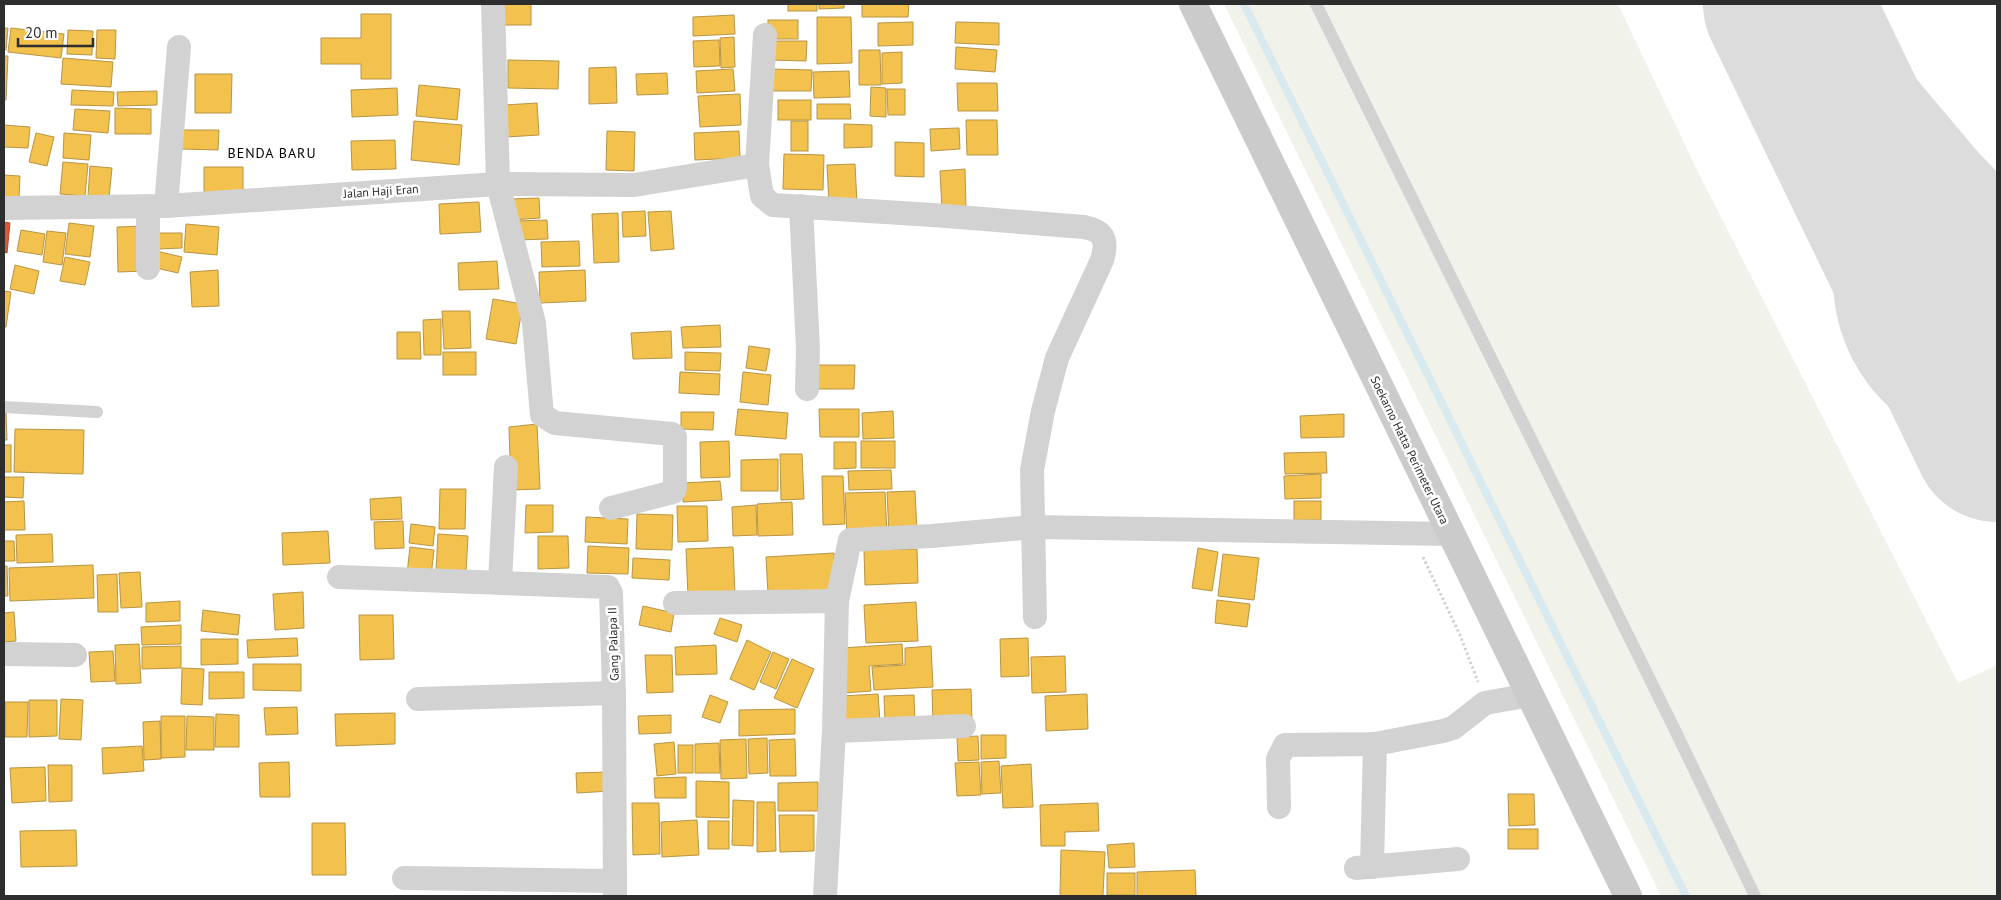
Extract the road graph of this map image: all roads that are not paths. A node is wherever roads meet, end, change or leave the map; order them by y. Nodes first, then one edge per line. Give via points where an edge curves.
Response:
1 (493, 4) edge
2 (1193, 4) edge
3 (1316, 4) edge
4 (765, 35) dead end
5 (179, 47) dead end
6 (758, 165) junction
7 (498, 184) junction
8 (157, 206) junction
9 (801, 206) junction
10 (4, 208) edge
11 (148, 268) dead end
12 (808, 389) dead end
13 (4, 407) edge
14 (97, 412) dead end
15 (506, 467) dead end
16 (611, 508) dead end
17 (1034, 527) junction
18 (1450, 534) junction
19 (339, 578) dead end
20 (500, 582) junction
21 (837, 601) junction
22 (675, 603) dead end
23 (1035, 617) dead end
24 (4, 654) edge
25 (75, 655) dead end
26 (614, 693) junction
27 (1530, 695) junction
28 (418, 699) dead end
29 (964, 726) dead end
30 (834, 731) junction
31 (1375, 744) junction
32 (1279, 807) dead end
33 (1458, 859) dead end
34 (404, 878) dead end
35 (615, 888) edge
36 (825, 896) edge
37 (1628, 896) edge
38 (1755, 896) edge

1 - 7 street
2 - 18 main road, Soekarno Hatta Perimeter Utara
3 - 38 lane
4 - 6 street
5 - 8 street
6 - 7 street, Jalan Haji Eran via 634,185
6 - 9 street via 762,196 773,205
7 - 8 street, Jalan Haji Eran
7 - 16 street via 534,323 542,415 556,423 672,434 675,437 673,492
8 - 10 street, Jalan Haji Eran
8 - 11 street
9 - 12 street
9 - 17 street via 1084,227 1095,229 1103,237 1106,247 1102,260 1057,358 1043,412 1032,470
13 - 14 lane
15 - 20 street
17 - 18 street
17 - 21 street via 850,540
17 - 23 street
18 - 27 main road, Soekarno Hatta Perimeter Utara
19 - 20 street, Gang Palapa II
20 - 26 street, Gang Palapa II via 608,587 611,593
21 - 22 street
21 - 30 street
24 - 25 street
26 - 28 street
26 - 35 street, Gang Palapa II
27 - 31 street via 1485,703 1453,728
27 - 37 main road, Soekarno Hatta Perimeter Utara
29 - 30 street
30 - 36 street
31 - 32 street via 1285,745 1278,759
31 - 33 street via 1364,867
34 - 35 street

